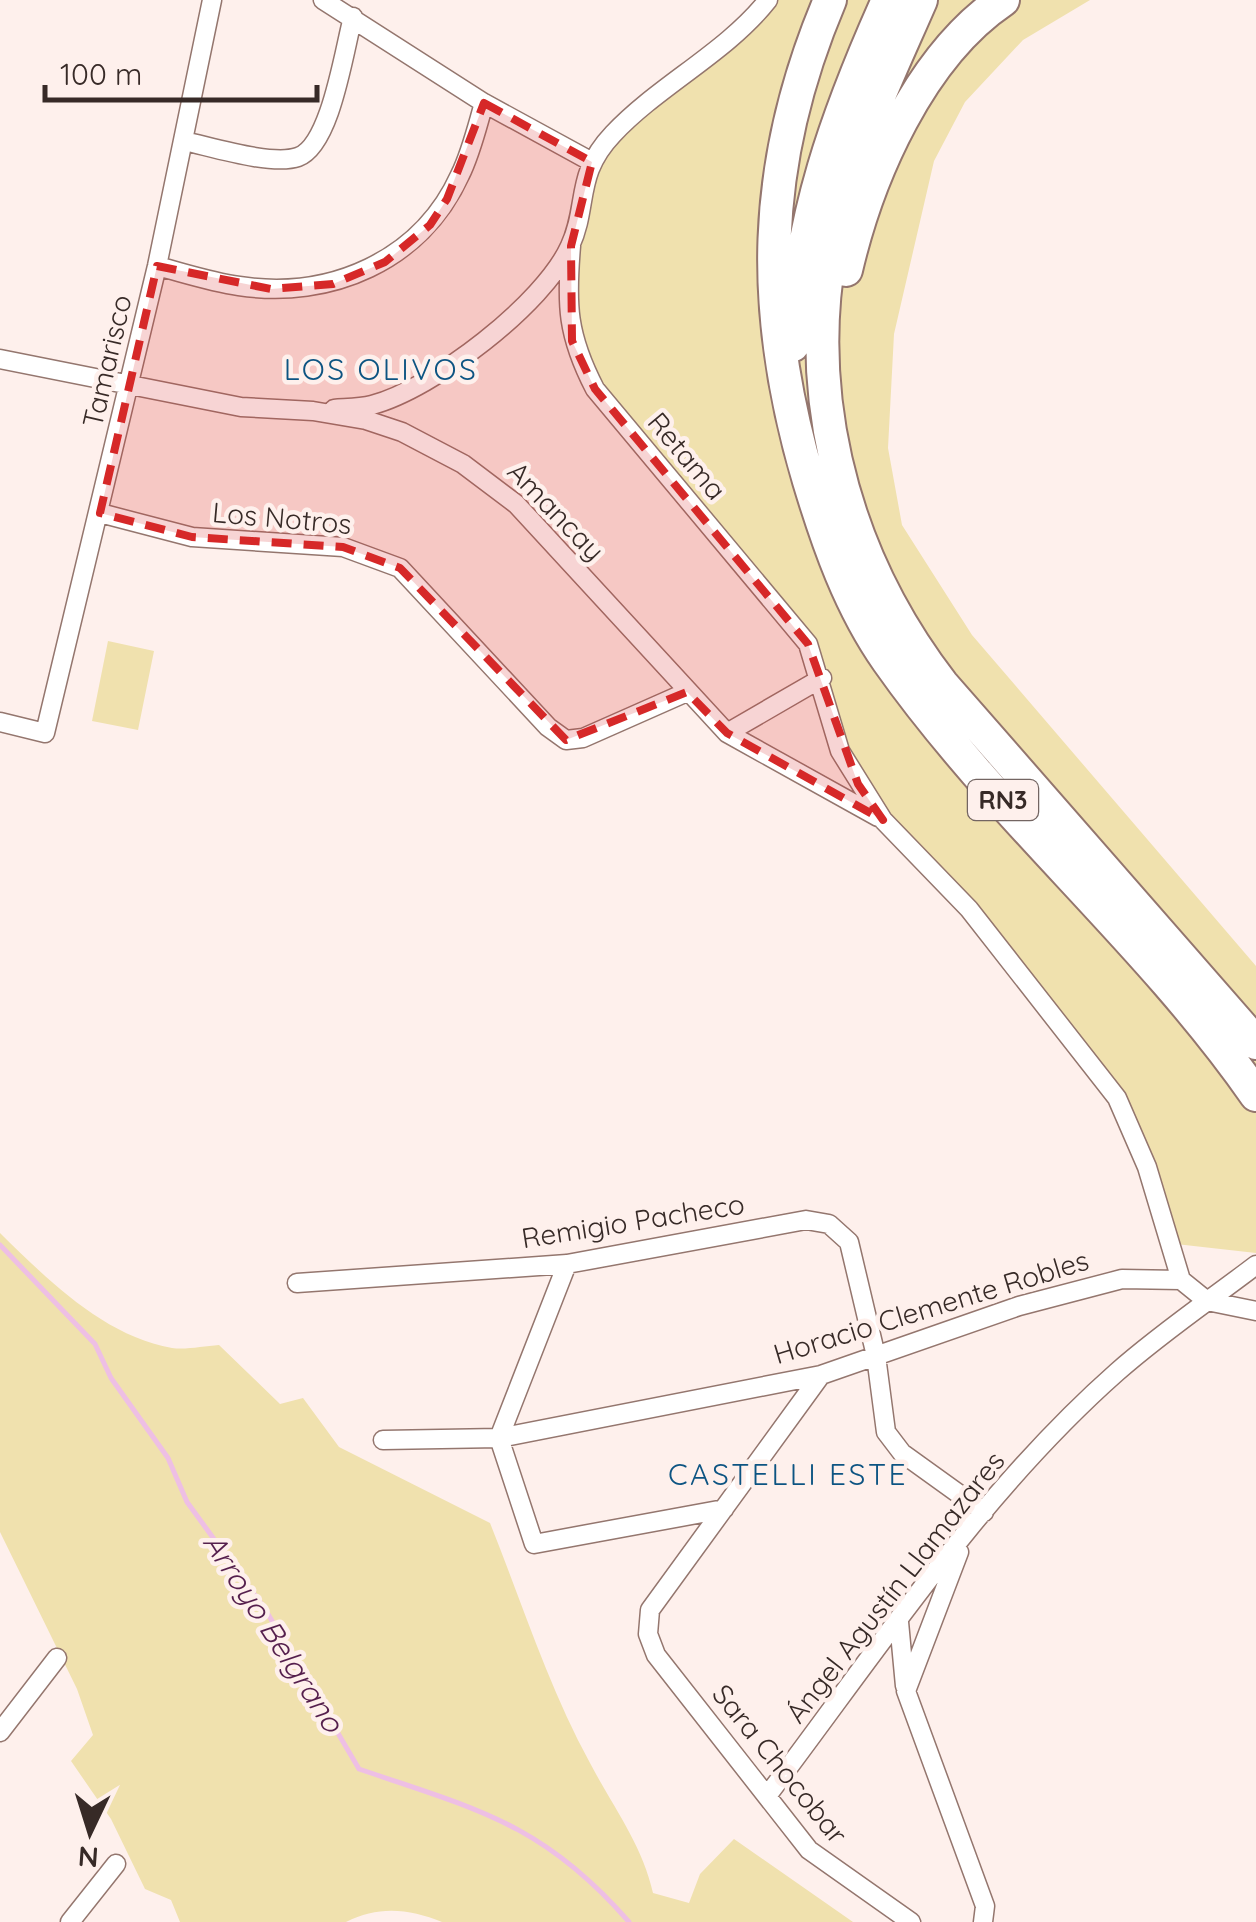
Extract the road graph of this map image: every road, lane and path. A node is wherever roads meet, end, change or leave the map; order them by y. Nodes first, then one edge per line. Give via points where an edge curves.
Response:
1 (212, 0) edge
2 (324, 0) edge
3 (768, 0) edge
4 (830, 0) edge
5 (888, 0) edge
6 (922, 0) edge
7 (1003, 0) edge
8 (353, 17) junction
9 (484, 103) junction
10 (184, 141) junction
11 (592, 162) junction
12 (570, 246) junction
13 (157, 266) junction
14 (0, 361) edge
15 (823, 372) junction
16 (130, 384) junction
17 (313, 411) junction
18 (806, 471) junction
19 (100, 513) junction
20 (822, 678) junction
21 (687, 692) junction
22 (0, 722) edge
23 (728, 733) junction
24 (882, 820) junction
25 (1256, 1044) edge
26 (1256, 1095) edge
27 (567, 1264) junction
28 (1256, 1264) edge
29 (1181, 1280) junction
30 (297, 1283) dead end
31 (1207, 1301) junction
32 (1256, 1311) edge
33 (876, 1356) junction
34 (821, 1375) junction
35 (499, 1438) junction
36 (383, 1440) dead end
37 (724, 1509) junction
38 (984, 1512) junction
39 (966, 1533) junction
40 (899, 1622) junction
41 (57, 1658) dead end
42 (906, 1692) junction
43 (0, 1732) edge
44 (767, 1796) junction
45 (116, 1864) dead end
46 (984, 1914) edge
47 (70, 1922) edge
48 (911, 1922) edge

1 - 10 street, Tamarisco
2 - 8 street
3 - 11 street via 612,134
4 - 18 highway via 783,157 773,253 780,362
5 - 18 highway, RN3 via 826,153 799,262 794,382
6 - 15 highway, RN3 via 839,210 825,290
7 - 15 highway via 954,45 899,129 852,246
8 - 9 street
8 - 10 street via 322,134 310,150 276,158
9 - 11 street
9 - 13 street via 447,199 430,225 385,262 333,284 271,289
10 - 13 street, Tamarisco
11 - 12 street, Retama
12 - 17 street via 529,300 473,351 372,405
12 - 20 street, Retama via 566,308 572,341 595,389 808,644
13 - 16 street, Tamarisco
14 - 16 street, Amancay
15 - 25 highway, RN3 via 835,461 855,531 920,656
16 - 17 street, Amancay via 241,407
16 - 19 street, Tamarisco
17 - 21 street, Amancay via 402,432 492,482
18 - 26 highway, RN3 via 840,572 889,662
19 - 21 street, Los Notros via 192,537 342,547 400,568 566,740
19 - 22 street, Tamarisco via 45,732
20 - 23 street
20 - 24 street, Retama via 840,751
21 - 23 street, Amancay
23 - 24 street, Amancay
24 - 29 street via 969,909 1117,1098 1147,1167
27 - 30 street, Remigio Pacheco
27 - 33 street, Remigio Pacheco via 806,1220 829,1224 849,1242
27 - 35 street
28 - 31 street, Ángel Agustín Llamazares
29 - 31 street
29 - 33 street, Horacio Clemente Robles via 1105,1282
31 - 32 street
31 - 38 street, Ángel Agustín Llamazares via 1116,1373
33 - 34 street, Horacio Clemente Robles
33 - 38 street via 886,1432 902,1453
34 - 35 street, Horacio Clemente Robles
34 - 37 street
35 - 36 street, Horacio Clemente Robles
35 - 37 street via 534,1544
37 - 44 street, Sara Chocobar via 650,1610 648,1634 656,1655
38 - 39 street, Ángel Agustín Llamazares
39 - 40 street, Ángel Agustín Llamazares
39 - 42 street
40 - 42 street
40 - 44 street, Ángel Agustín Llamazares
41 - 43 street
42 - 46 street
44 - 48 street, Sara Chocobar via 809,1850
45 - 47 street

